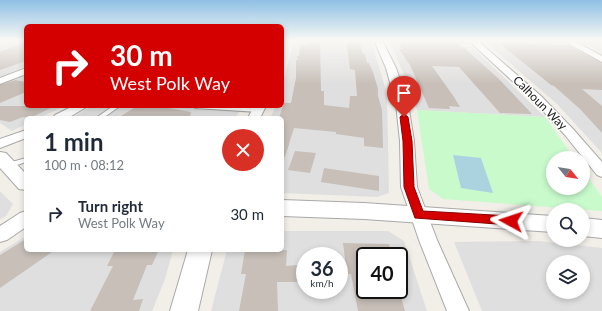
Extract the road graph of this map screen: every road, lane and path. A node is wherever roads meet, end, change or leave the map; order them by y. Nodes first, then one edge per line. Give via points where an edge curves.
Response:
1 (385, 55) edge
2 (489, 55) edge
3 (24, 72) edge
4 (0, 81) edge
5 (78, 108) edge
6 (114, 108) edge
7 (220, 108) edge
8 (257, 111) edge
9 (63, 116) edge
10 (102, 116) edge
11 (24, 135) edge
12 (0, 144) edge
13 (24, 160) edge
14 (4, 162) edge
15 (602, 172) edge
16 (24, 182) edge
17 (284, 208) edge
18 (418, 215) junction
19 (24, 219) edge
20 (546, 224) edge
21 (590, 228) edge
22 (602, 229) edge
23 (0, 235) edge
24 (199, 252) edge
25 (184, 311) edge
26 (458, 311) edge

1 - 18 street via 402,104 408,141 409,187
2 - 15 street, Calhoun Way via 538,98
3 - 4 street
5 - 9 street
6 - 10 lane
7 - 8 lane
11 - 12 street
13 - 14 lane
14 - 16 street
17 - 18 street
18 - 20 street
18 - 26 street
19 - 23 street
21 - 22 street
24 - 25 street

